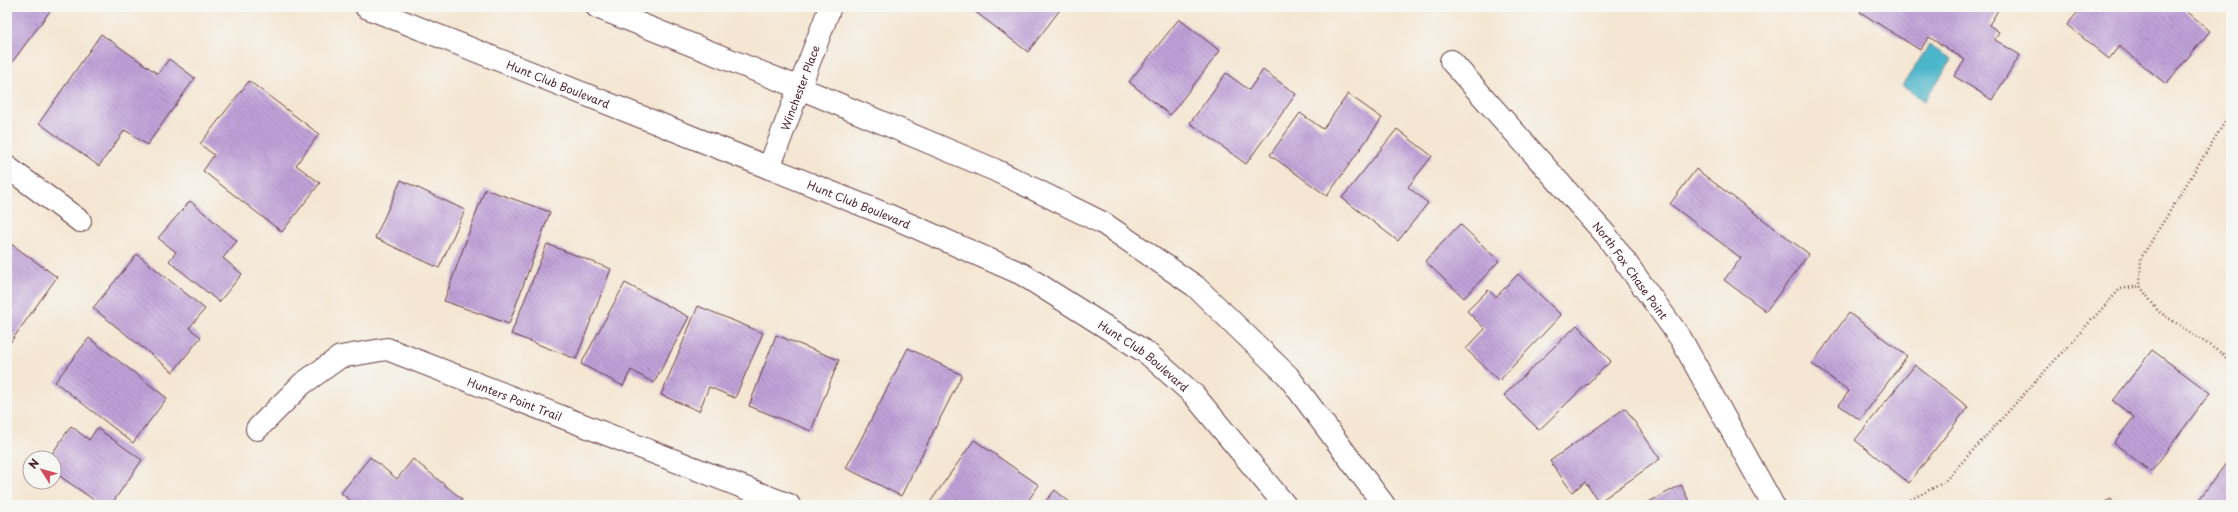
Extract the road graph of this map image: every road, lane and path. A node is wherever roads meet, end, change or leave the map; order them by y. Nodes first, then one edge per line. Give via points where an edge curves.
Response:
1 (366, 7) edge
2 (597, 7) edge
3 (830, 7) edge
4 (1451, 61) dead end
5 (800, 88) junction
6 (2231, 112) edge
7 (7, 167) edge
8 (769, 168) junction
9 (80, 221) dead end
10 (2140, 286) junction
11 (2231, 364) edge
12 (258, 429) dead end
13 (789, 505) edge
14 (1285, 505) edge
15 (1384, 505) edge
16 (1773, 505) edge
17 (1900, 505) edge

1 - 8 street, Hunt Club Boulevard
2 - 5 street
3 - 5 street, Winchester Place
4 - 16 street, North Fox Chase Point via 1606,235 1681,339
5 - 8 street, Winchester Place
5 - 15 street via 996,170 1103,223 1195,286 1288,376
6 - 10 path via 2141,258
7 - 9 street
8 - 14 street, Hunt Club Boulevard via 890,216 1022,274 1147,353 1194,395
10 - 11 path via 2158,311 2224,356
10 - 17 path via 2120,289 1943,483
12 - 13 street, Hunters Point Trail via 302,384 340,357 387,350

